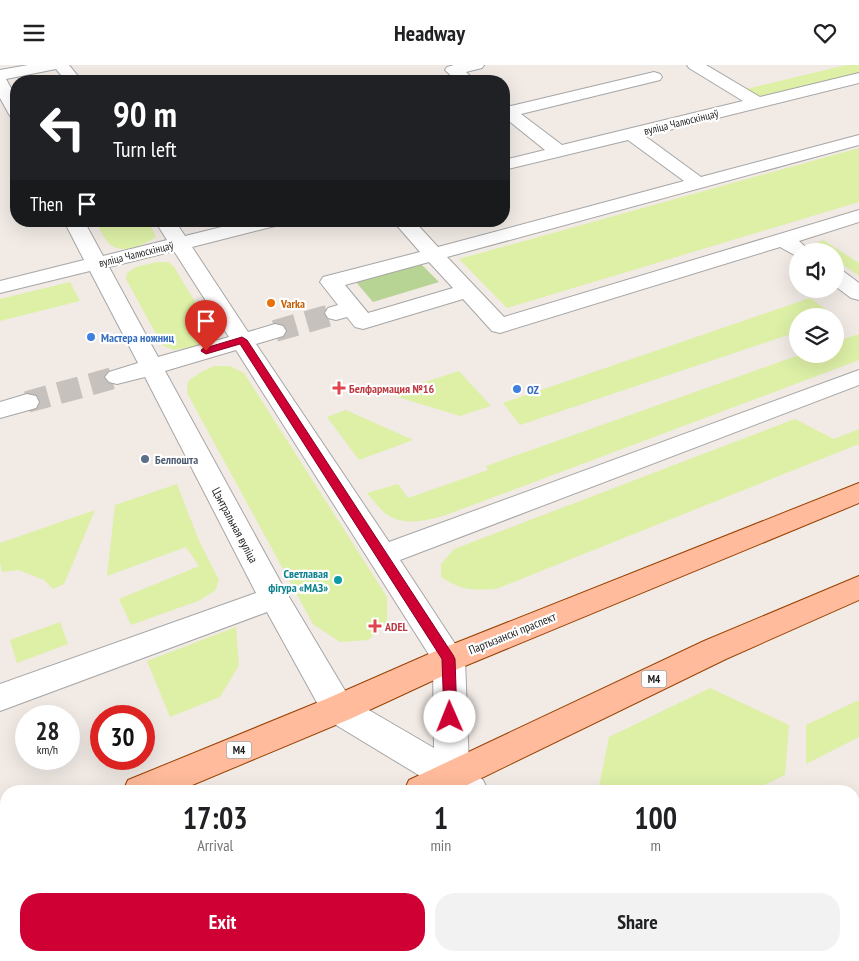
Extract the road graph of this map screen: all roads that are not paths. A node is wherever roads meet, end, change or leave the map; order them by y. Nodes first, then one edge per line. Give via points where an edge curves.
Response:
1 (53, 65) edge
2 (61, 65) edge
3 (476, 65) edge
4 (695, 65) edge
5 (0, 75) edge
6 (69, 75) edge
7 (459, 75) edge
8 (654, 77) dead end
9 (859, 79) edge
10 (0, 82) edge
11 (10, 101) edge
12 (758, 103) junction
13 (510, 110) edge
14 (510, 115) edge
15 (631, 134) junction
16 (859, 139) edge
17 (559, 151) junction
18 (510, 163) edge
19 (698, 183) junction
20 (859, 216) edge
21 (77, 227) edge
22 (169, 227) edge
23 (248, 227) edge
24 (408, 227) edge
25 (796, 243) edge
26 (180, 244) junction
27 (789, 246) edge
28 (433, 254) junction
29 (97, 264) junction
30 (844, 282) edge
31 (0, 287) edge
32 (467, 291) junction
33 (859, 293) edge
34 (275, 331) tunnel mouth
35 (242, 340) junction
36 (151, 367) junction
37 (116, 377) tunnel mouth
38 (859, 377) edge
39 (27, 402) tunnel mouth
40 (0, 411) edge
41 (859, 492) edge
42 (382, 556) junction
43 (859, 587) edge
44 (274, 598) junction
45 (449, 659) junction
46 (0, 698) edge
47 (338, 709) junction
48 (462, 784) edge
49 (154, 785) edge

1 - 5 street
2 - 6 street
3 - 7 street via 453,70
4 - 12 street
8 - 13 street
9 - 12 street, вуліца Чалюскінцаў
10 - 11 street
12 - 15 street, вуліца Чалюскінцаў
14 - 17 street
15 - 17 street, вуліца Чалюскінцаў
15 - 19 street
16 - 19 street
17 - 18 street, вуліца Чалюскінцаў
19 - 28 street
20 - 25 street
21 - 29 street, Цэнтральная вуліца
22 - 26 street
23 - 26 street, вуліца Чалюскінцаў
24 - 28 street
26 - 29 street, вуліца Чалюскінцаў
26 - 35 street
27 - 32 street via 500,326
28 - 32 street
28 - 32 street via 330,282 343,311 363,322
29 - 31 street, вуліца Чалюскінцаў
29 - 36 street, Цэнтральная вуліца
30 - 33 street
34 - 35 street
35 - 36 street
35 - 42 street
36 - 37 street
36 - 44 street, Цэнтральная вуліца
38 - 42 street
39 - 40 street
41 - 45 main road, Партызанскі праспект / М4
42 - 45 street
43 - 48 main road, М4 via 715,650
44 - 46 street
44 - 47 street, Цэнтральная вуліца
45 - 47 main road, Партызанскі праспект / М4
45 - 48 street
47 - 48 street, Цэнтральная вуліца
47 - 49 main road, Партызанскі праспект / М4

